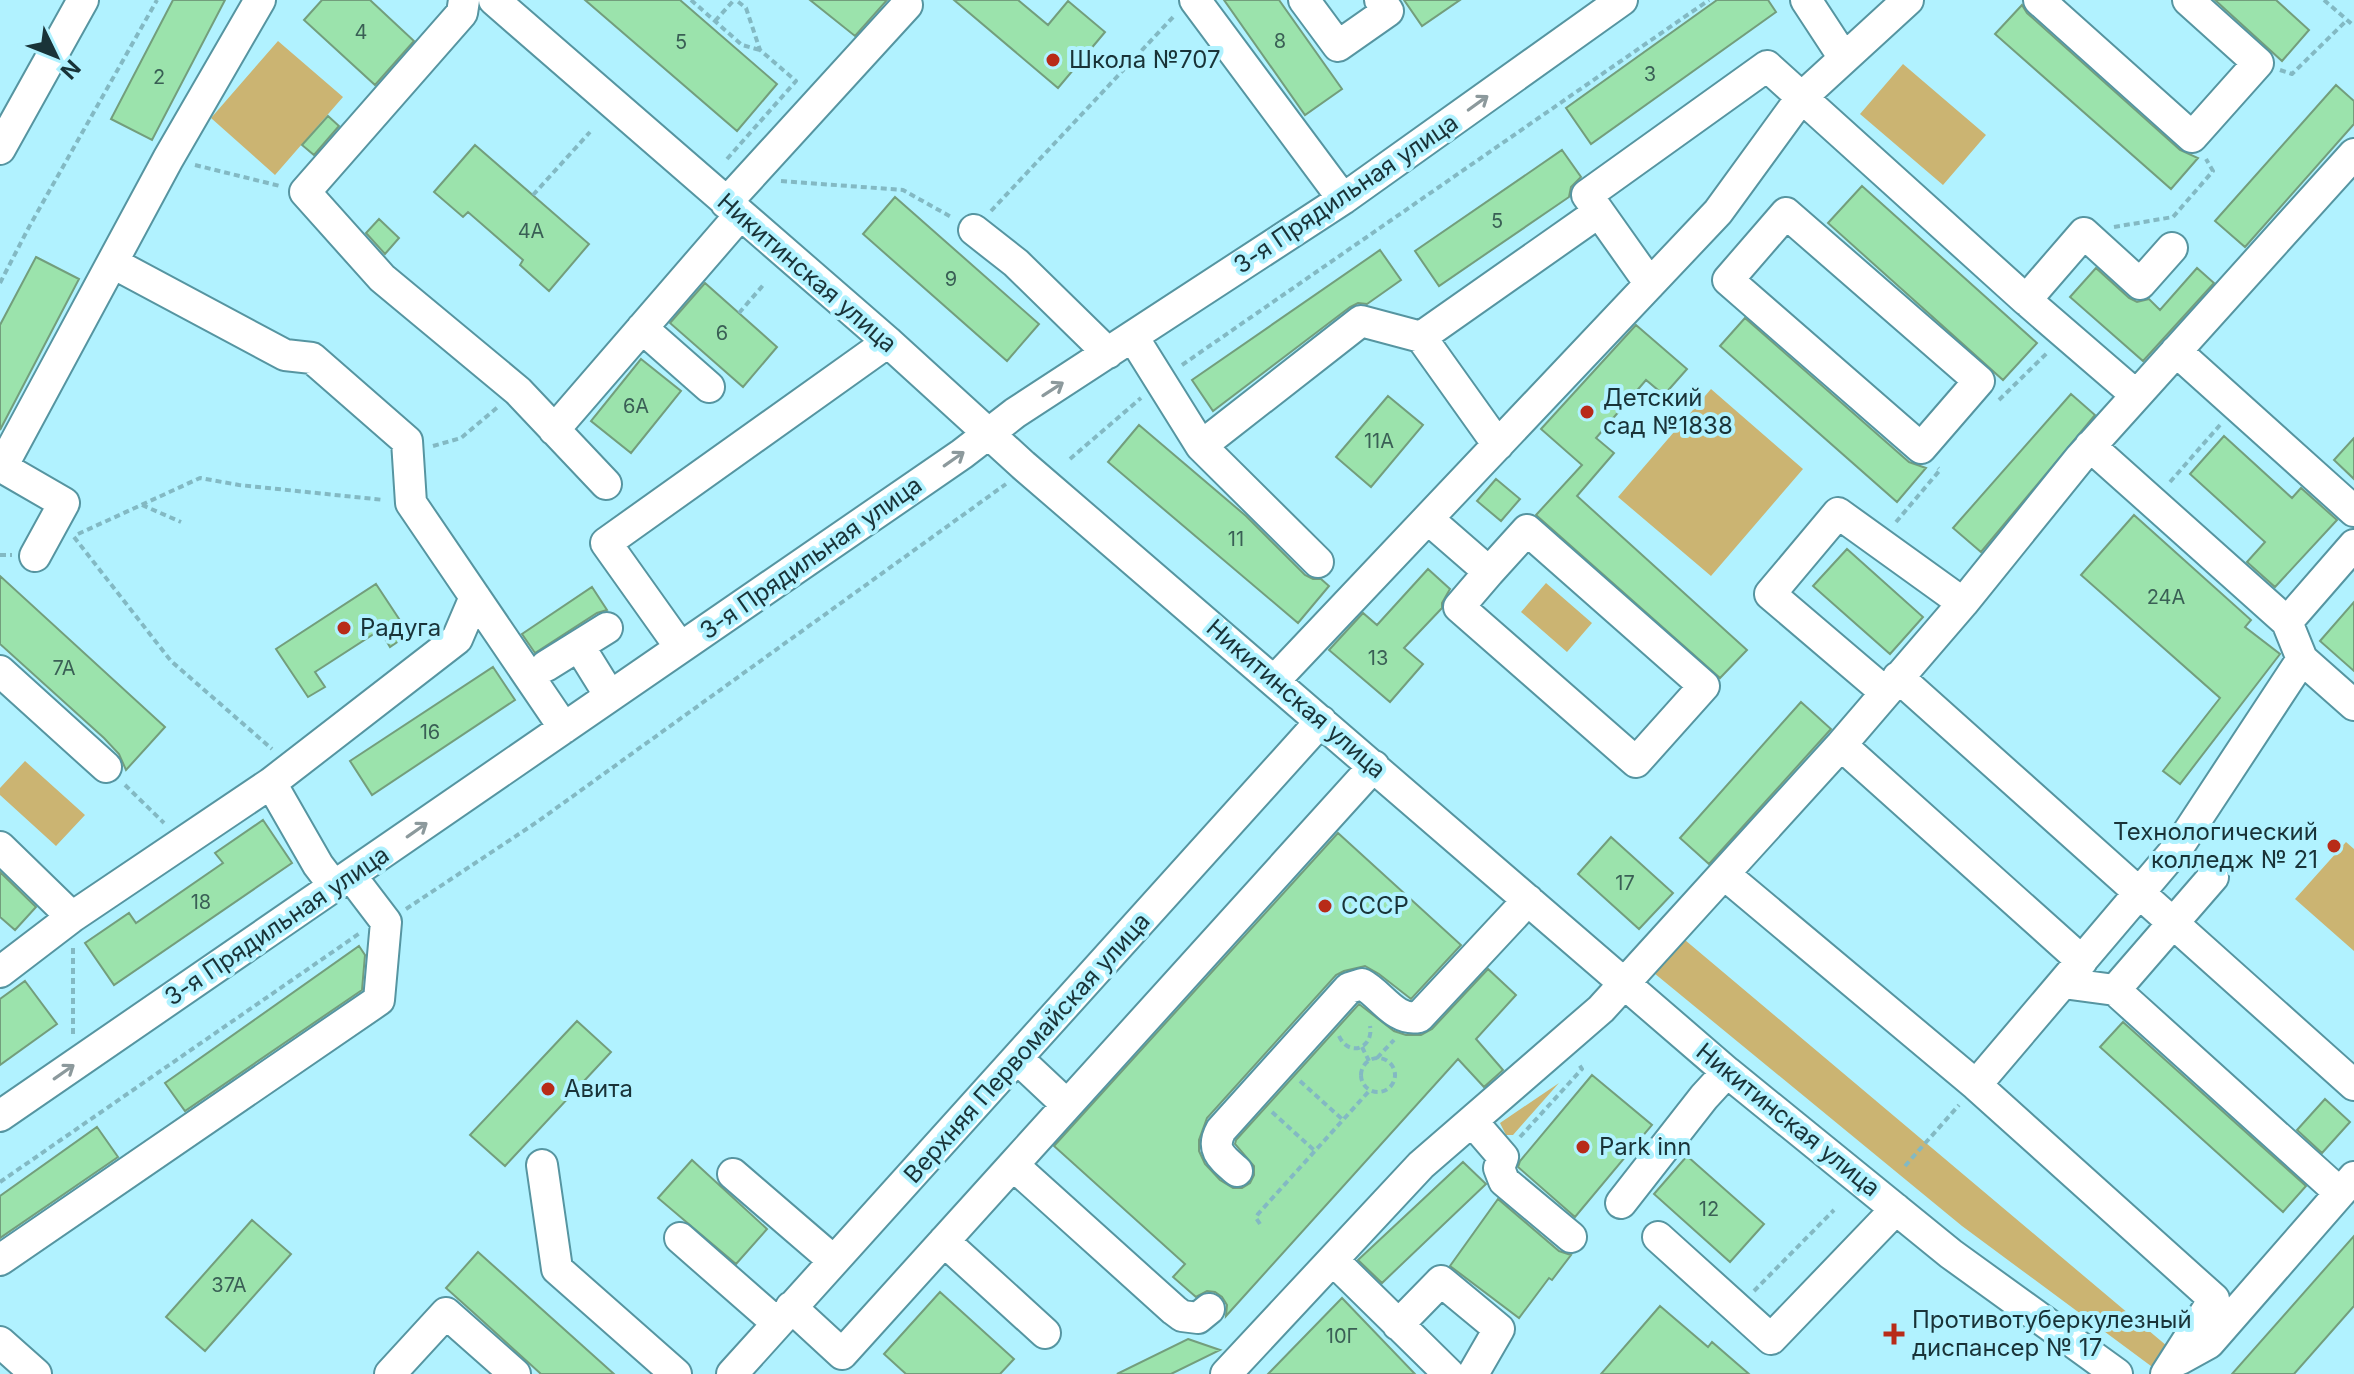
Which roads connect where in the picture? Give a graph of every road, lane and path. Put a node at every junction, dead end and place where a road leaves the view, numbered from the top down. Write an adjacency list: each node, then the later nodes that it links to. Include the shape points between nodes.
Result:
1 (83, 0): 27 (street)
2 (157, 0): 43 (path)
3 (260, 0): 29 (street)
4 (464, 0): 32 (street, via 462,13)
5 (494, 0): 35 (street, Никитинская улица)
6 (691, 0): 20 (path)
7 (735, 0): 20 (path); 22 (path, via 746,8)
8 (1304, 0): 9 (street, via 1338,46 1388,11)
9 (1380, 0)
10 (1622, 0): 34 (street, 3-я Прядильная улица, one-way to 10)
11 (1709, 0): 53 (path)
12 (1806, 0): 23 (street)
13 (1908, 0): 23 (street)
14 (2039, 0): 24 (street, via 2192,137)
15 (2188, 0): 24 (street)
16 (2324, 0): 19 (path)
17 (907, 5): 30 (street)
18 (1187, 6): 34 (street); 38 (path)
19 (2347, 20): 21 (path); 24 (path, via 2292,74)
20 (715, 21): 22 (path, via 742,45)
21 (2354, 26)
22 (760, 50): 30 (path, via 796,81)
23 (1844, 58): 25 (street)
24 (2258, 63)
25 (1801, 98): 36 (street, via 1767,66 1587,195); 37 (street); 46 (street)
26 (590, 132): 33 (path)
27 (0, 149)
28 (2354, 154): 52 (street)
29 (168, 159): 32 (path); 42 (street)
30 (738, 168): 35 (street); 38 (path, via 903,190)
31 (2213, 171): 39 (path, via 2173,217)
32 (305, 192): 55 (street, via 382,278)
33 (533, 195)
34 (1343, 199): 51 (street, 3-я Прядильная улица)
35 (733, 209): 48 (street); 50 (street, Никитинская улица)
36 (1599, 212): 45 (street); 49 (street)
37 (1718, 212): 40 (street); 45 (street)
38 (974, 230): 51 (street)
39 (2084, 233): 41 (street, via 2140,284); 46 (street)
40 (1757, 247): 63 (street, via 1728,280); 63 (street, via 1786,213 1979,381)
41 (2172, 248)
42 (113, 263): 64 (street, via 285,355 312,358 407,441); 66 (street)
43 (0, 283)
44 (765, 283): 47 (path)
45 (1650, 284): 60 (street)
46 (2026, 300): 56 (street)
47 (739, 313)
48 (642, 328): 54 (street); 58 (street)
49 (1421, 337): 60 (street); 61 (street, via 1361,321)
50 (888, 342): 59 (street, Никитинская улица); 85 (street, via 606,543)
51 (1121, 345): 53 (street); 59 (street, 3-я Прядильная улица, one-way to 51)
52 (2176, 351): 56 (street); 57 (street)
53 (1161, 380): 61 (street); 65 (path)
54 (709, 387)
55 (518, 391): 58 (street); 64 (path, via 461,438)
56 (2136, 395): 62 (street)
57 (2237, 406): 69 (path); 72 (street)
58 (554, 430): 67 (street)
59 (990, 434): 85 (street, 3-я Прядильная улица, one-way to 59); 89 (street, Никитинская улица)
60 (1498, 445): 73 (street)
61 (1201, 446): 78 (street)
62 (2090, 446): 69 (street); 81 (street)
63 (1921, 448): 75 (path, via 1940,470)
64 (407, 453): 70 (street)
65 (1070, 459)
66 (1, 466): 77 (street, via 64,503)
67 (606, 484)
68 (1006, 484): 107 (path, via 537,822)
69 (2152, 502): 82 (street)
70 (411, 503): 71 (path, via 200,478); 80 (street)
71 (142, 505): 74 (path); 98 (path, via 73,536 171,661)
72 (2354, 511)
73 (1428, 519): 79 (street); 89 (street)
74 (181, 522)
75 (1878, 542): 81 (street); 90 (street, via 1838,513 1770,594)
76 (2354, 545): 82 (street)
77 (35, 556)
78 (1318, 562)
79 (1489, 572): 79 (street, via 1527,530 1704,686 1636,762 1459,607)
80 (475, 597): 94 (street); 98 (street, via 457,639)
81 (1963, 603): 90 (street)
82 (2287, 622): 86 (street)
83 (607, 628): 84 (street)
84 (579, 646): 87 (street); 91 (street)
85 (680, 647): 91 (street, 3-я Прядильная улица)
86 (2302, 659): 92 (street); 104 (street, via 2179,846)
87 (546, 666)
88 (0, 671): 97 (street)
89 (1275, 680): 93 (street, Никитинская улица)
90 (1892, 684): 95 (street); 104 (street)
91 (610, 696): 94 (street, 3-я Прядильная улица)
92 (2354, 705)
93 (1321, 721): 96 (street, Никитинская улица); 116 (street, Верхняя Первомайская улица)
94 (564, 728): 103 (street, 3-я Прядильная улица, one-way to 94)
95 (1841, 745): 101 (street); 110 (street)
96 (1374, 766): 105 (street, Никитинская улица); 124 (street)
97 (106, 767): 99 (path)
98 (281, 774): 99 (street); 103 (street, via 318,865)
99 (183, 842): 106 (street)
100 (0, 847): 106 (street)
101 (1724, 874): 111 (street); 120 (street)
102 (2213, 877): 108 (street)
103 (342, 881): 107 (street); 125 (street, 3-я Прядильная улица, one-way to 103)
104 (2139, 893): 108 (street); 110 (street)
105 (1528, 900): 111 (street, Никитинская улица); 118 (street, via 1419,1017 1396,1012 1368,987 1356,984)
106 (72, 917): 109 (street); 113 (path)
107 (386, 922): 135 (path, via 366,928); 145 (street, via 379,1000)
108 (2172, 922): 112 (street); 121 (street)
109 (0, 972)
110 (2073, 972): 112 (street); 120 (street)
111 (1625, 983): 114 (street); 119 (street, Никитинская улица)
112 (2115, 990): 136 (street)
113 (73, 1034)
114 (1562, 1043): 127 (street); 129 (path, via 1582,1069)
115 (1362, 1047): 117 (path)
116 (1018, 1059): 124 (street); 147 (street, Верхняя Первомайская улица)
117 (1369, 1061): 122 (path, via 1361,1073); 122 (path, via 1385,1060 1395,1071 1385,1091)
118 (1281, 1063): 123 (street); 126 (path)
119 (1727, 1072): 137 (street); 138 (street, Никитинская улица)
120 (1976, 1085): 132 (path); 155 (street, via 2214,1299)
121 (2354, 1085)
122 (1370, 1090): 126 (path)
123 (1253, 1095): 128 (path); 133 (street, via 1217,1137 1217,1153)
124 (1067, 1105): 131 (street)
125 (0, 1116)
126 (1343, 1120): 128 (path)
127 (1472, 1121): 129 (street); 146 (street, via 1421,1165)
128 (1315, 1151): 140 (path, via 1256,1216)
129 (1503, 1157): 141 (street, via 1499,1168 1504,1181)
130 (542, 1165): 154 (street, via 557,1269)
131 (1013, 1165): 144 (street); 149 (street, via 1182,1316 1198,1318)
132 (1905, 1166)
133 (1237, 1171)
134 (733, 1174): 147 (street)
135 (0, 1182)
136 (2347, 1185): 155 (street, via 2209,1343)
137 (1621, 1203)
138 (1896, 1209): 148 (street, via 1771,1339); 163 (street, Никитинская улица)
139 (1834, 1210): 148 (path)
140 (1260, 1224)
141 (1571, 1237)
142 (1658, 1237): 148 (street)
143 (680, 1238): 150 (street)
144 (944, 1241): 150 (street, via 842,1354); 152 (street)
145 (0, 1260)
146 (1333, 1260): 151 (street); 160 (street)
147 (834, 1261): 150 (street, Верхняя Первомайская улица)
148 (1738, 1308)
149 (1209, 1309)
150 (784, 1315): 159 (street, Верхняя Первомайская улица)
151 (1398, 1325): 161 (street); 162 (street, via 1441,1281 1499,1329)
152 (1045, 1333)
153 (0, 1342): 156 (street)
154 (658, 1368)
155 (2170, 1369)
156 (36, 1374)
157 (390, 1374): 158 (street, via 446,1313)
158 (515, 1374)
159 (732, 1374)
160 (1226, 1374)
161 (1449, 1374)
162 (1473, 1374)
163 (2117, 1374)

